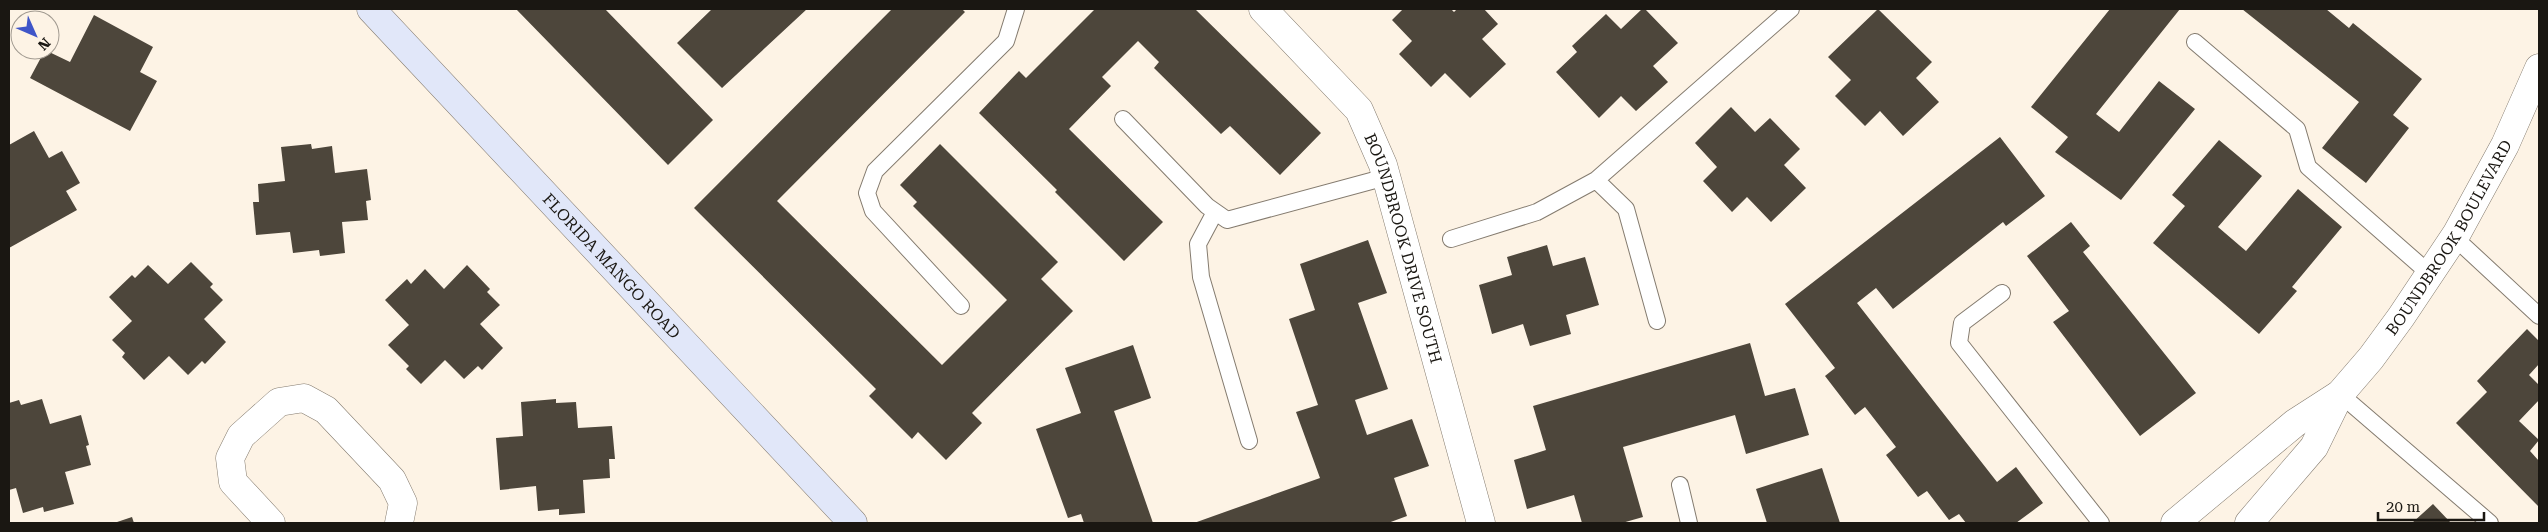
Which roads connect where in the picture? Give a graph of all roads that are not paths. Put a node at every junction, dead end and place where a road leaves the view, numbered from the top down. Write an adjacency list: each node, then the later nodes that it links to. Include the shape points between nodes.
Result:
1 (371, 9): 23 (street, FLORIDA MANGO ROAD)
2 (1016, 9): 15 (lane, via 1006,41 875,171 867,193 873,211)
3 (1263, 9): 8 (street, BOUNDBROOK DRIVE SOUTH, via 1359,110)
4 (1791, 9): 9 (lane)
5 (2195, 42): 13 (lane, via 2297,129 2308,167)
6 (2539, 68): 11 (street, BOUNDBROOK BOULEVARD, via 2505,145)
7 (1123, 119): 10 (lane)
8 (1386, 176): 10 (lane, via 1227,220); 24 (street, BOUNDBROOK DRIVE SOUTH)
9 (1596, 180): 12 (lane, via 1538,212); 17 (lane, via 1626,209)
10 (1215, 212): 19 (lane, via 1198,244 1201,277)
11 (2454, 237): 13 (street, BOUNDBROOK BOULEVARD); 16 (lane)
12 (1452, 239)
13 (2430, 274): 18 (street, BOUNDBROOK BOULEVARD, via 2386,338)
14 (2002, 292): 26 (lane, via 1962,323 1959,343)
15 (961, 306)
16 (2539, 316)
17 (1657, 321)
18 (2340, 394): 27 (street, BOUNDBROOK BOULEVARD, via 2295,423); 28 (street, BOUNDBROOK BOULEVARD, via 2314,447); 29 (lane)
19 (1249, 441)
20 (1680, 485): 25 (lane)
21 (271, 523): 22 (street, via 233,482 230,458 241,436 279,402 304,398 326,410 392,480 403,503)
22 (399, 523)
23 (853, 523)
24 (1481, 523)
25 (1689, 523)
26 (2101, 523)
27 (2174, 523)
28 (2249, 523)
29 (2490, 523)

